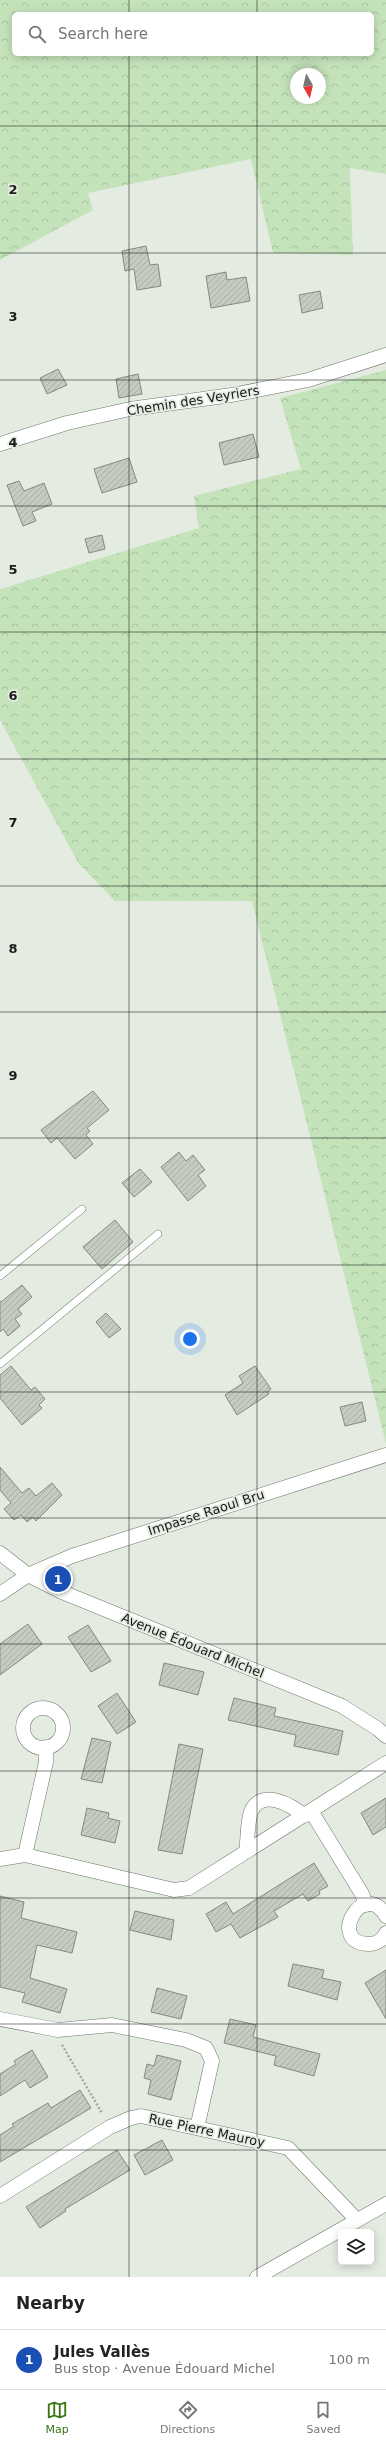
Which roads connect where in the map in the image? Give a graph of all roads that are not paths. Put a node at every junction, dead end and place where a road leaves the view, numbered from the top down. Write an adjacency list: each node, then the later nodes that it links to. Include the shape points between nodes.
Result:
1 (386, 355): 2 (street, Chemin des Veyriers, via 308,380 232,396 130,409 67,423)
2 (0, 444)
3 (82, 1209): 5 (lane)
4 (158, 1234): 6 (lane)
5 (0, 1276)
6 (0, 1364)
7 (386, 1455): 9 (street, Impasse Raoul Bru, via 72,1556)
8 (0, 1553): 9 (street, Avenue Édouard Michel)
9 (28, 1575): 10 (street, Impasse Raoul Bru); 11 (street, Avenue Édouard Michel, via 62,1592 342,1706)
10 (0, 1594)
11 (386, 1736)
12 (46, 1747): 16 (street, via 46,1762)
13 (386, 1763): 14 (street)
14 (307, 1813): 15 (street); 15 (street, via 293,1805 274,1800 265,1800 255,1806 251,1812); 18 (street, via 362,1894)
15 (246, 1852): 16 (street, via 189,1888 174,1890)
16 (25, 1855): 17 (street)
17 (0, 1858)
18 (366, 1905): 19 (street, via 379,1908); 20 (street, via 354,1910 349,1928 351,1934 359,1942 367,1944 379,1941)
19 (386, 1916)
20 (386, 1933)
21 (0, 2020): 22 (street, via 53,2029 76,2030 112,2025 186,2040 206,2048 212,2061)
22 (197, 2128): 23 (street, Rue Pierre Mauroy, via 141,2116 110,2127); 25 (street, Rue Pierre Mauroy, via 288,2148)
23 (0, 2196)
24 (386, 2204): 25 (street)
25 (357, 2220): 26 (street)
26 (256, 2277)

